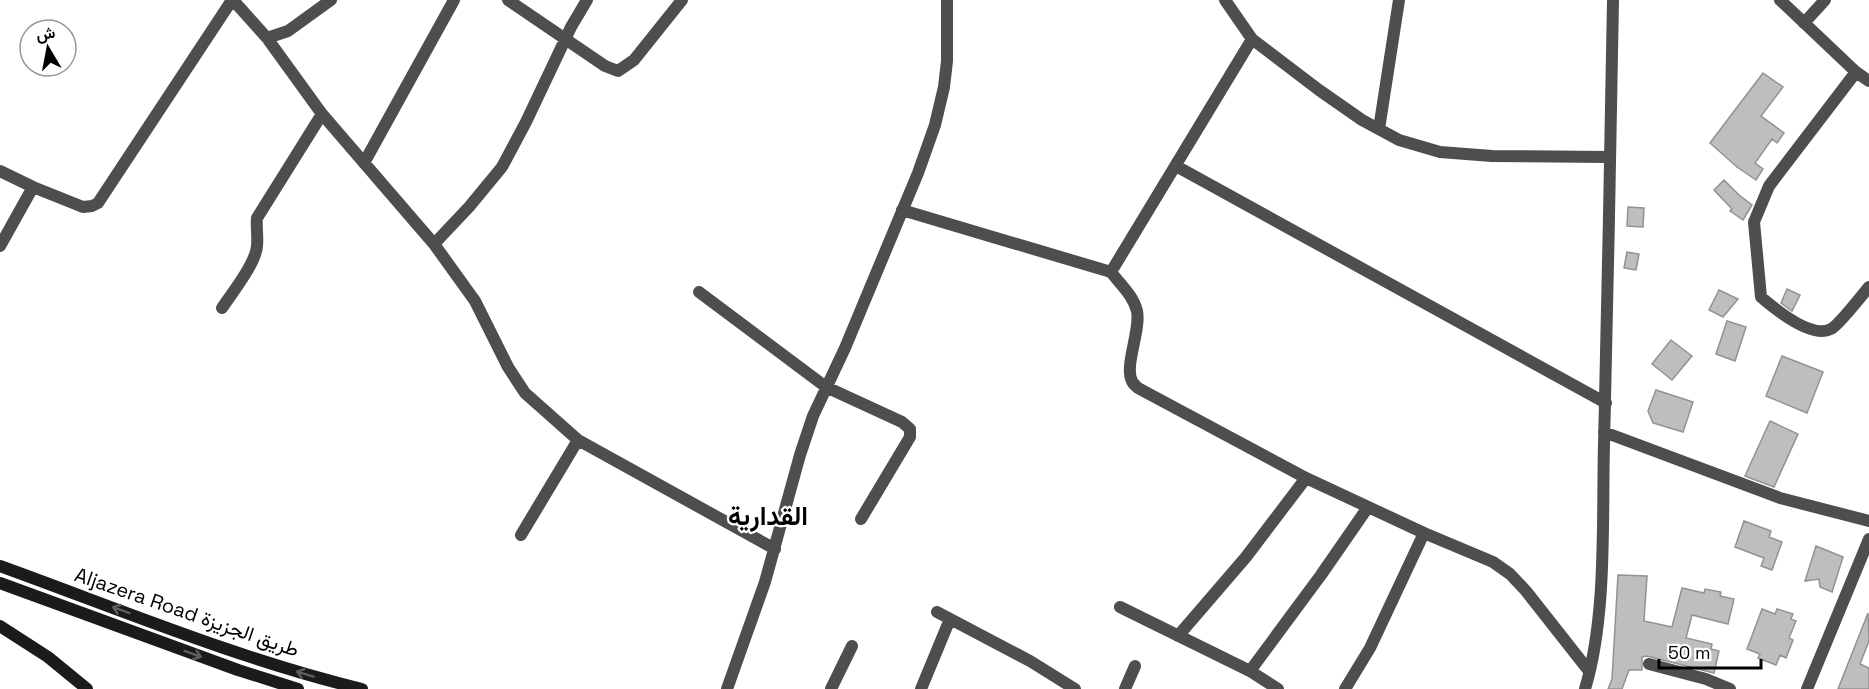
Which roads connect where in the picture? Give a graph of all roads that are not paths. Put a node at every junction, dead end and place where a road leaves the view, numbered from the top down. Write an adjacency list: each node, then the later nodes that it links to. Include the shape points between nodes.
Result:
1 (232, 0): 14 (street); 25 (street, via 98,203 83,207)
2 (331, 0): 14 (street, via 288,31)
3 (454, 0): 22 (street)
4 (508, 0): 15 (street)
5 (587, 0): 15 (street)
6 (682, 0): 15 (street, via 634,60 618,71)
7 (948, 0): 26 (street, via 944,87 918,173)
8 (1224, 0): 16 (street)
9 (1399, 0): 20 (street)
10 (1612, 0): 21 (street)
11 (1780, 0): 13 (street)
12 (1825, 0): 13 (street)
13 (1804, 22): 17 (street)
14 (267, 38): 19 (street)
15 (565, 39): 27 (street, via 502,167)
16 (1252, 39): 20 (street); 23 (street)
17 (1856, 72): 18 (street); 30 (street, via 1769,186 1754,222 1761,297 1780,313 1816,332 1831,329)
18 (1869, 81)
19 (322, 114): 22 (street); 32 (street, via 257,218 253,259)
20 (1379, 129): 21 (street, via 1399,140 1440,152)
21 (1610, 157): 34 (street)
22 (364, 163): 27 (street)
23 (1176, 166): 29 (street); 34 (street)
24 (0, 171): 25 (street)
25 (33, 187): 28 (street)
26 (902, 210): 29 (street); 33 (street)
27 (434, 244): 36 (street, via 475,301 525,393)
28 (0, 246)
29 (1111, 272): 37 (street, via 1132,298 1137,312 1130,371 1138,388)
30 (1869, 287)
31 (699, 292): 33 (street)
32 (222, 308)
33 (826, 387): 39 (street, via 910,429 910,437); 44 (street, via 800,455)
34 (1606, 404): 35 (street)
35 (1604, 432): 40 (street, via 1780,498); 56 (street, via 1600,591)
36 (578, 440): 42 (street); 44 (street)
37 (1306, 478): 38 (street); 51 (street, via 1246,557)
38 (1368, 507): 41 (street); 55 (street)
39 (861, 519)
40 (1869, 521)
41 (1424, 533): 56 (street, via 1493,562 1510,574); 66 (street, via 1370,648)
42 (521, 535)
43 (1869, 539): 69 (street)
44 (775, 549): 60 (street)
45 (0, 566): 59 (main road, Aljazera Road طريق الجزيزة, one-way to 45, via 254,658)
46 (0, 583): 58 (main road, Aljazera Road طريق الجزيزة, one-way to 58)
47 (1120, 606): 51 (street)
48 (937, 612): 49 (street)
49 (950, 619): 62 (street); 63 (street)
50 (0, 626): 57 (main road, via 48,657)
51 (1178, 636): 55 (street)
52 (852, 646): 61 (street)
53 (1649, 664): 68 (street)
54 (1135, 666): 64 (street)
55 (1250, 671): 65 (street)
56 (1589, 671): 67 (street)
57 (87, 689)
58 (298, 689)
59 (362, 689)
60 (727, 689)
61 (831, 689)
62 (921, 689)
63 (1076, 689)
64 (1125, 689)
65 (1278, 689)
66 (1345, 689)
67 (1585, 689)
68 (1730, 689)
69 (1807, 689)

